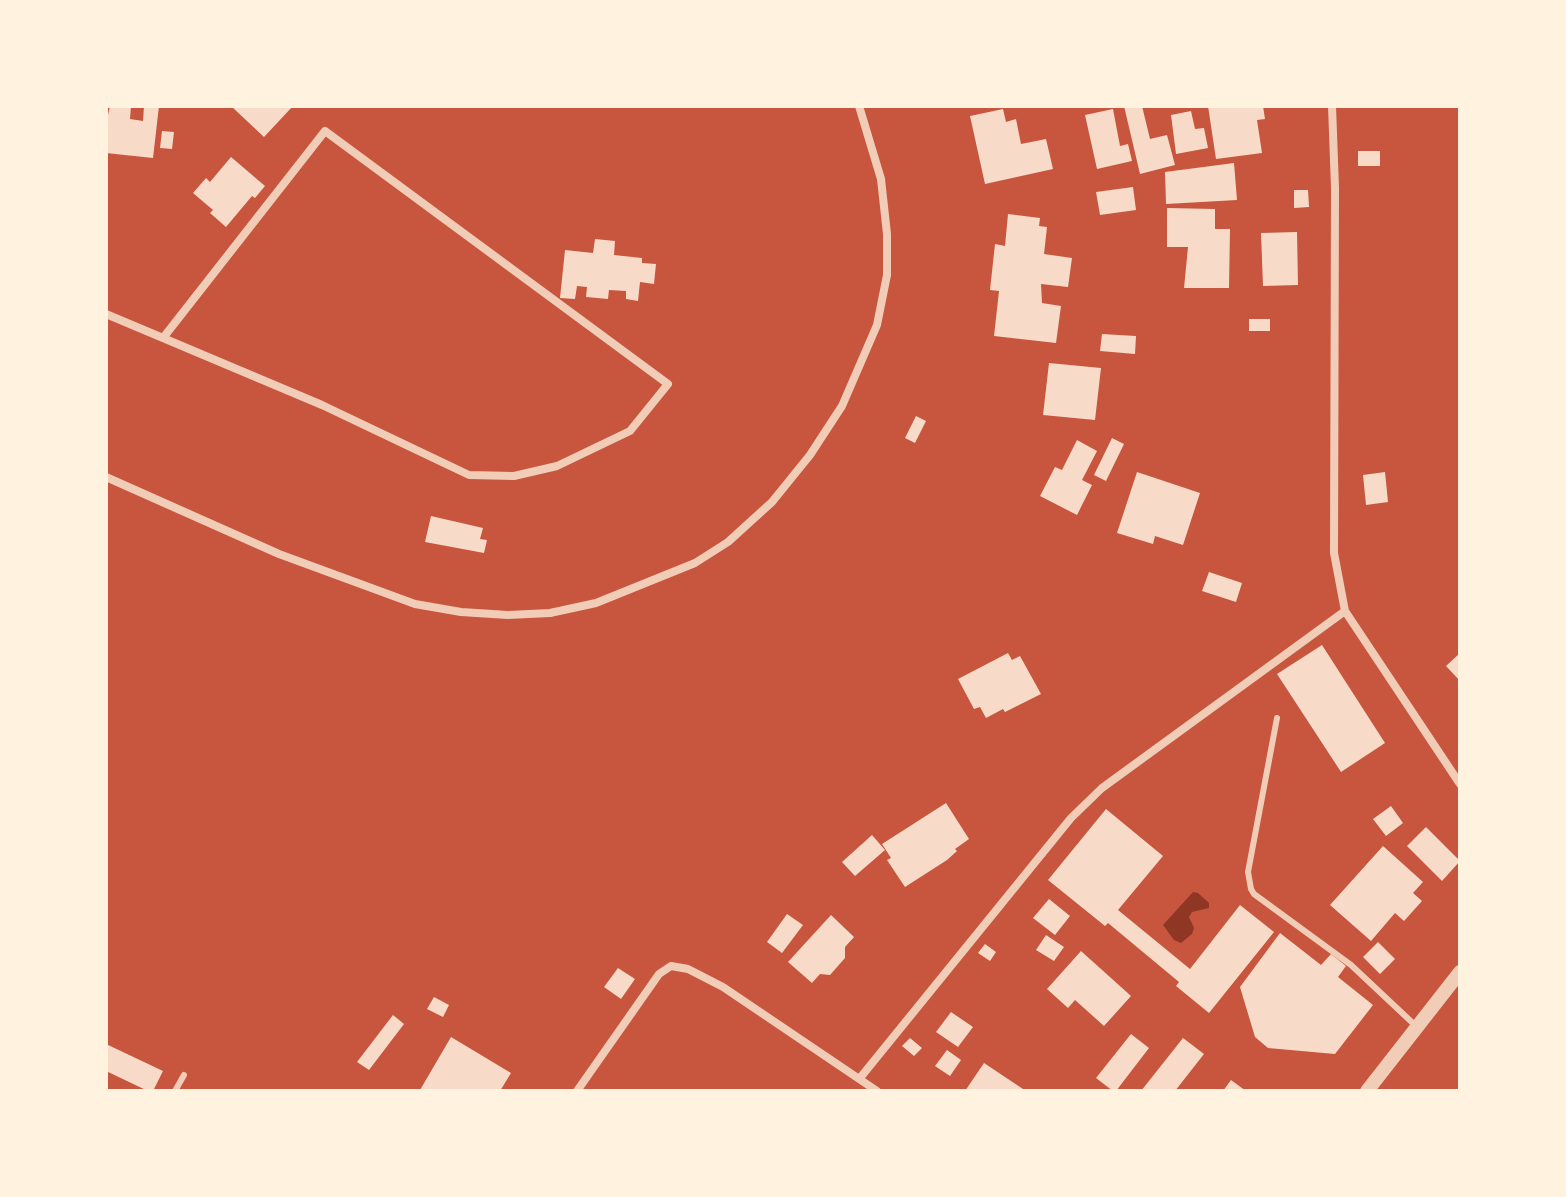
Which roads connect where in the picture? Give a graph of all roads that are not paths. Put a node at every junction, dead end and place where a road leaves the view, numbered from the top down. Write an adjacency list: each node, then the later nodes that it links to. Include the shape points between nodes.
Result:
1 (859, 106): 5 (street, via 881,179 887,234 887,275 877,325 842,406 810,455 772,502 728,542 695,563 610,598 550,613 461,612 415,604 279,554)
2 (1332, 106): 6 (street, via 1333,521)
3 (106, 314): 4 (street)
4 (163, 338): 4 (street, via 325,131 668,384 630,431 557,466 514,476 469,475)
5 (106, 477)
6 (1345, 611): 8 (street); 12 (street, via 1102,788 1071,818)
7 (1277, 718): 10 (lane, via 1248,872 1251,889 1351,965)
8 (1460, 784)
9 (1460, 972): 10 (street)
10 (1417, 1027): 16 (street)
11 (184, 1075): 13 (lane)
12 (860, 1078): 14 (street, via 723,987 671,966 659,974); 15 (street)
13 (175, 1091)
14 (577, 1091)
15 (877, 1091)
16 (1367, 1091)

